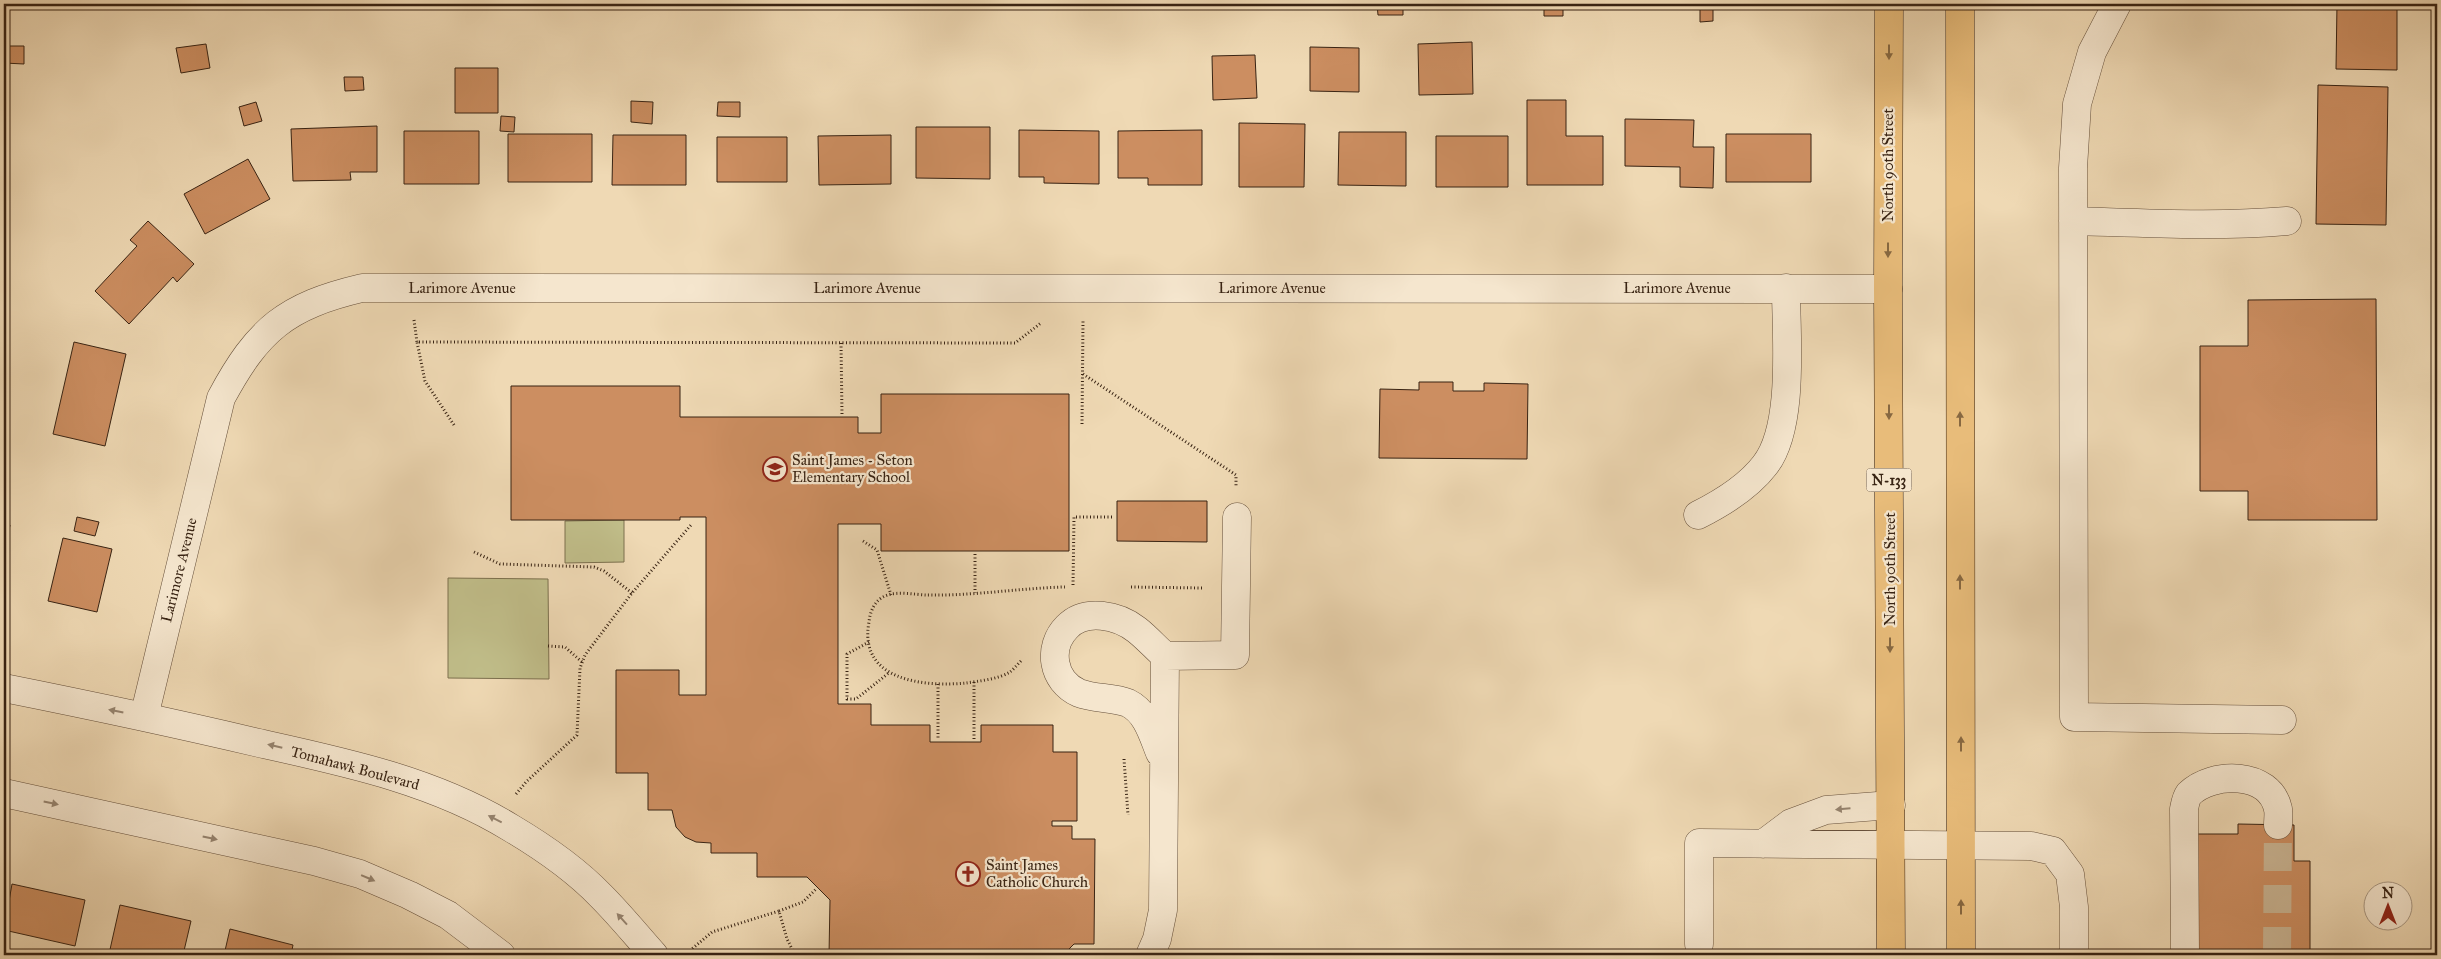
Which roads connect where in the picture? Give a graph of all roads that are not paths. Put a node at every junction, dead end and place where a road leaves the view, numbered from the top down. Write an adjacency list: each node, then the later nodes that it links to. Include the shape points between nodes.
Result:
1 (1889, 4): 7 (main road, North 90th Street / N-133, one-way to 7)
2 (1960, 4): 20 (main road, one-way to 2)
3 (2117, 4): 4 (street, via 2092,52 2077,104)
4 (2074, 220): 5 (street, via 2185,224 2255,224); 13 (street, via 2074,716)
5 (2288, 220)
6 (1786, 288): 7 (street, Larimore Avenue); 8 (street, via 1786,398 1780,433 1766,464 1719,504); 12 (street, Larimore Avenue, via 362,288 326,296 296,310 265,334 240,363 221,398)
7 (1888, 289): 16 (main road, North 90th Street / N-133, one-way to 16)
8 (1698, 515)
9 (1237, 517): 10 (street, via 1235,656)
10 (1164, 656): 14 (street); 14 (street, via 1136,629 1112,618 1094,615 1080,617 1059,635 1054,662 1059,675 1079,693 1129,704 1148,722)
11 (4, 688): 12 (street, Tomahawk Boulevard, one-way to 11)
12 (144, 716): 23 (street, Tomahawk Boulevard, one-way to 12, via 600,895 556,858 510,827 464,802 342,762)
13 (2282, 720)
14 (1164, 762): 24 (street, via 1163,910)
15 (4, 793): 22 (street, one-way to 22, via 360,874 448,914)
16 (1891, 805): 18 (street, one-way to 18, via 1826,810 1791,823); 19 (main road, North 90th Street / N-133)
17 (2278, 825): 28 (street, via 2278,808 2268,791 2248,780 2226,778 2204,784 2188,796 2184,809)
18 (1763, 844): 19 (street); 21 (street, via 1700,843)
19 (1891, 844): 20 (street); 25 (main road, North 90th Street / N-133)
20 (1961, 845): 26 (main road, one-way to 20); 27 (street, via 2031,846 2054,851 2070,874)
21 (1698, 944)
22 (501, 955)
23 (654, 955)
24 (1150, 955)
25 (1891, 955)
26 (1961, 955)
27 (2074, 955)
28 (2185, 955)

